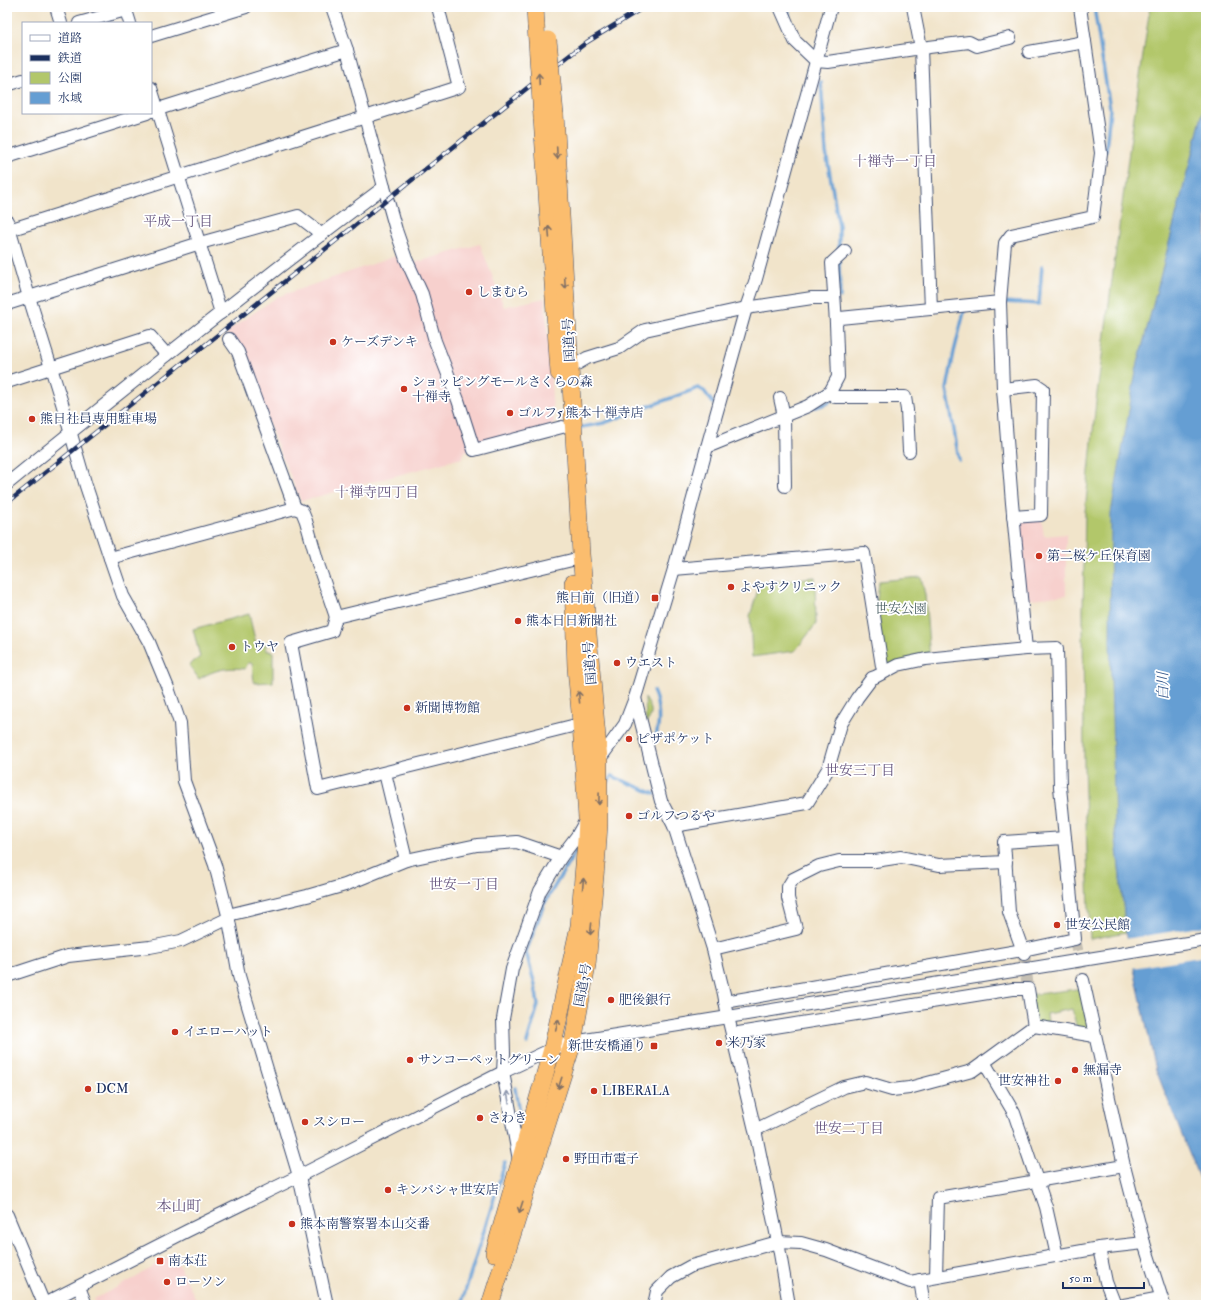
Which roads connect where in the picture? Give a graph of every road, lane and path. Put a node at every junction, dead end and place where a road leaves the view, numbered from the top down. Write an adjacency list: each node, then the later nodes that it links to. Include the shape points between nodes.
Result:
1 (56, 7): 12 (street)
2 (246, 7): 16 (street)
3 (332, 7): 20 (street)
4 (438, 7): 28 (street, via 459,87)
5 (535, 7): 15 (highway, 国道3号)
6 (545, 7): 15 (highway, 国道3号)
7 (780, 7): 22 (street, via 795,41)
8 (831, 7): 22 (street)
9 (913, 7): 19 (street)
10 (1080, 7): 18 (street)
11 (126, 8): 13 (street); 14 (street)
12 (61, 22)
13 (82, 22)
14 (130, 22)
15 (542, 26): 27 (highway, 国道3号, bridge)
16 (152, 36)
17 (1010, 38): 19 (street, via 977,46 969,42)
18 (1085, 42): 21 (street); 38 (street, via 1101,153 1093,217 1011,235 1005,242)
19 (921, 48): 22 (street); 41 (street)
20 (348, 50): 25 (street); 28 (street)
21 (1029, 52)
22 (816, 62): 40 (street)
23 (22, 80): 24 (street)
24 (7, 85)
25 (152, 111): 30 (street)
26 (143, 114): 29 (street)
27 (548, 116): 47 (highway, 国道3号, one-way to 47); 53 (highway, 国道3号, one-way to 27)
28 (366, 117): 30 (street); 31 (street)
29 (7, 157)
30 (179, 176): 32 (street); 34 (street)
31 (384, 187): 33 (street); 53 (street, via 396,230 422,294 435,341 474,450)
32 (8, 225): 36 (street)
33 (320, 235): 34 (street, via 298,216); 42 (street)
34 (200, 243): 36 (street); 42 (street)
35 (845, 251): 37 (street, via 832,263)
36 (28, 297): 39 (street); 46 (street)
37 (834, 298): 40 (street, via 812,298); 43 (street)
38 (1000, 302): 41 (street); 49 (street)
39 (7, 304)
40 (746, 308): 47 (street, via 645,330 619,348 587,358); 55 (street)
41 (931, 309): 43 (street, via 840,318)
42 (221, 313): 45 (street)
43 (836, 323): 50 (street, via 838,377)
44 (229, 339): 59 (street, via 238,352)
45 (167, 355): 46 (street, via 150,336); 54 (street)
46 (51, 368): 48 (street); 54 (street)
47 (570, 368): 68 (highway, 国道3号)
48 (7, 382)
49 (1003, 389): 60 (street); 60 (street, via 1037,385 1043,390 1041,515)
50 (830, 392): 52 (street, via 808,406); 56 (street, via 835,397 905,397)
51 (780, 398): 52 (street)
52 (784, 416): 55 (street); 58 (street)
53 (562, 427): 62 (highway, 国道3号)
54 (70, 432): 57 (street); 61 (street)
55 (707, 447): 63 (street)
56 (909, 451)
57 (7, 484)
58 (785, 486)
59 (295, 508): 61 (street); 64 (street, via 302,512 306,521)
60 (1013, 517): 65 (street)
61 (110, 558): 77 (street, via 123,596 149,642 180,723 184,781 215,865)
62 (572, 560): 64 (street); 68 (highway, 国道3号, one-way to 62, via 576,668)
63 (674, 570): 66 (street, via 864,553); 67 (street)
64 (336, 617): 70 (street, via 332,631 291,643 318,789)
65 (1026, 649): 66 (street, via 926,659 898,665); 73 (street, via 1057,648 1060,787)
66 (885, 672): 72 (street, via 872,678 850,709 842,724 828,769 806,803)
67 (635, 698): 69 (street, via 626,724); 72 (street, via 660,801)
68 (588, 722): 69 (highway, 国道3号); 70 (street)
69 (591, 762): 71 (highway, 国道3号); 88 (highway, 国道3号, one-way to 88, via 599,826 587,965)
70 (385, 773): 75 (street)
71 (587, 819): 74 (street); 89 (highway, 国道3号, one-way to 71, via 580,926)
72 (674, 826): 79 (street)
73 (1065, 838): 76 (street, via 1004,842); 80 (street, via 1074,939)
74 (560, 857): 75 (street, via 517,842 477,845); 91 (street, via 540,891 512,969 503,1018)
75 (406, 860): 77 (street, via 345,885)
76 (1006, 862): 79 (street, via 939,865 901,857 875,861 839,861 819,866 793,879 788,887 788,898 796,929); 80 (street, via 1009,912)
77 (228, 917): 81 (street, via 181,941 68,956); 95 (street, via 239,976)
78 (1206, 940): 84 (street, bridge)
79 (713, 949): 83 (street)
80 (1023, 952): 83 (street)
81 (7, 976)
82 (1083, 980): 87 (street)
83 (725, 1002): 84 (street)
84 (728, 1017): 86 (street); 88 (street)
85 (1034, 1026): 86 (street, via 1028,989 1013,989); 87 (street); 90 (street)
86 (732, 1034): 92 (street)
87 (1095, 1036): 94 (street)
88 (573, 1042): 89 (street); 110 (highway, 国道3号, one-way to 110)
89 (552, 1048): 91 (street); 93 (highway, 国道3号)
90 (984, 1062): 92 (street, via 972,1071 909,1088 892,1090 865,1082 844,1087); 96 (street, via 1014,1113)
91 (503, 1072): 93 (street, one-way to 91); 95 (street)
92 (755, 1130): 98 (street)
93 (520, 1163): 109 (highway, 国道3号)
94 (1124, 1166): 96 (street); 99 (street)
95 (299, 1176): 104 (street); 108 (street)
96 (1038, 1182): 101 (street); 102 (street, via 938,1198)
97 (7, 1215): 106 (street)
98 (778, 1242): 103 (street, via 802,1243 910,1282); 111 (street, via 691,1266 671,1277 657,1291); 112 (street)
99 (1144, 1243): 100 (street); 105 (street)
100 (1100, 1248): 101 (street); 114 (street, via 1106,1282)
101 (1058, 1256): 102 (street)
102 (936, 1277): 103 (street)
103 (920, 1280): 113 (street)
104 (79, 1287): 106 (street); 107 (street)
105 (1163, 1301): 115 (street)
106 (43, 1304)
107 (86, 1305)
108 (327, 1305)
109 (478, 1305)
110 (490, 1305)
111 (654, 1305)
112 (789, 1305)
113 (924, 1305)
114 (1115, 1305)
115 (1124, 1305)

